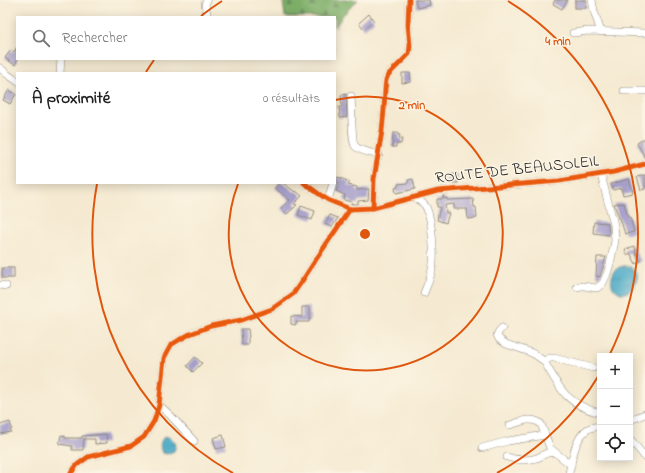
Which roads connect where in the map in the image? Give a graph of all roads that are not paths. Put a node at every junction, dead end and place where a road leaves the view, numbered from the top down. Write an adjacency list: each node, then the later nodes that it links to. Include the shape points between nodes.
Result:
1 (207, 0): 4 (street)
2 (409, 0): 15 (street, via 409,54 386,80)
3 (592, 0): 5 (street)
4 (207, 13)
5 (601, 32): 6 (street); 7 (street)
6 (573, 33)
7 (645, 33)
8 (62, 60): 10 (street)
9 (0, 68): 11 (street)
10 (60, 72)
11 (16, 80)
12 (624, 91): 13 (street)
13 (645, 91)
14 (351, 96): 15 (street, via 354,145 358,149)
15 (379, 155): 22 (street, via 374,179)
16 (645, 164): 17 (street, ROUTE DE BEAUSOLEIL)
17 (601, 175): 20 (street, ROUTE DE BEAUSOLEIL, via 438,191); 24 (street, via 614,225 615,241 603,283 597,288 581,285)
18 (305, 184): 21 (street, ROUTE DE BEAUSOLEIL)
19 (333, 184): 21 (street)
20 (414, 197): 22 (street, ROUTE DE BEAUSOLEIL); 25 (street, via 424,204 430,219 434,261)
21 (328, 200): 23 (street, ROUTE DE BEAUSOLEIL)
22 (373, 208): 23 (street, ROUTE DE BEAUSOLEIL)
23 (350, 209): 29 (street, via 292,294 272,309 241,320 211,326 171,345 164,358)
24 (577, 287)
25 (424, 293)
26 (502, 328): 27 (street, via 497,335 502,341)
27 (544, 360): 28 (street, via 560,359); 30 (street, via 567,397 576,404)
28 (593, 368)
29 (159, 405): 36 (street); 43 (street, via 154,421 144,438 131,446 88,457)
30 (597, 412)
31 (645, 414): 32 (street)
32 (633, 419)
33 (510, 425): 35 (street, via 536,420 541,424)
34 (597, 427): 42 (street, via 589,429 577,442)
35 (545, 435): 38 (street); 39 (street, via 550,448)
36 (194, 441)
37 (633, 443): 41 (street)
38 (482, 448)
39 (556, 454): 40 (street, via 548,452 536,458 515,460); 42 (street)
40 (507, 457)
41 (645, 457)
42 (571, 465): 44 (street)
43 (71, 473)
44 (569, 473)

